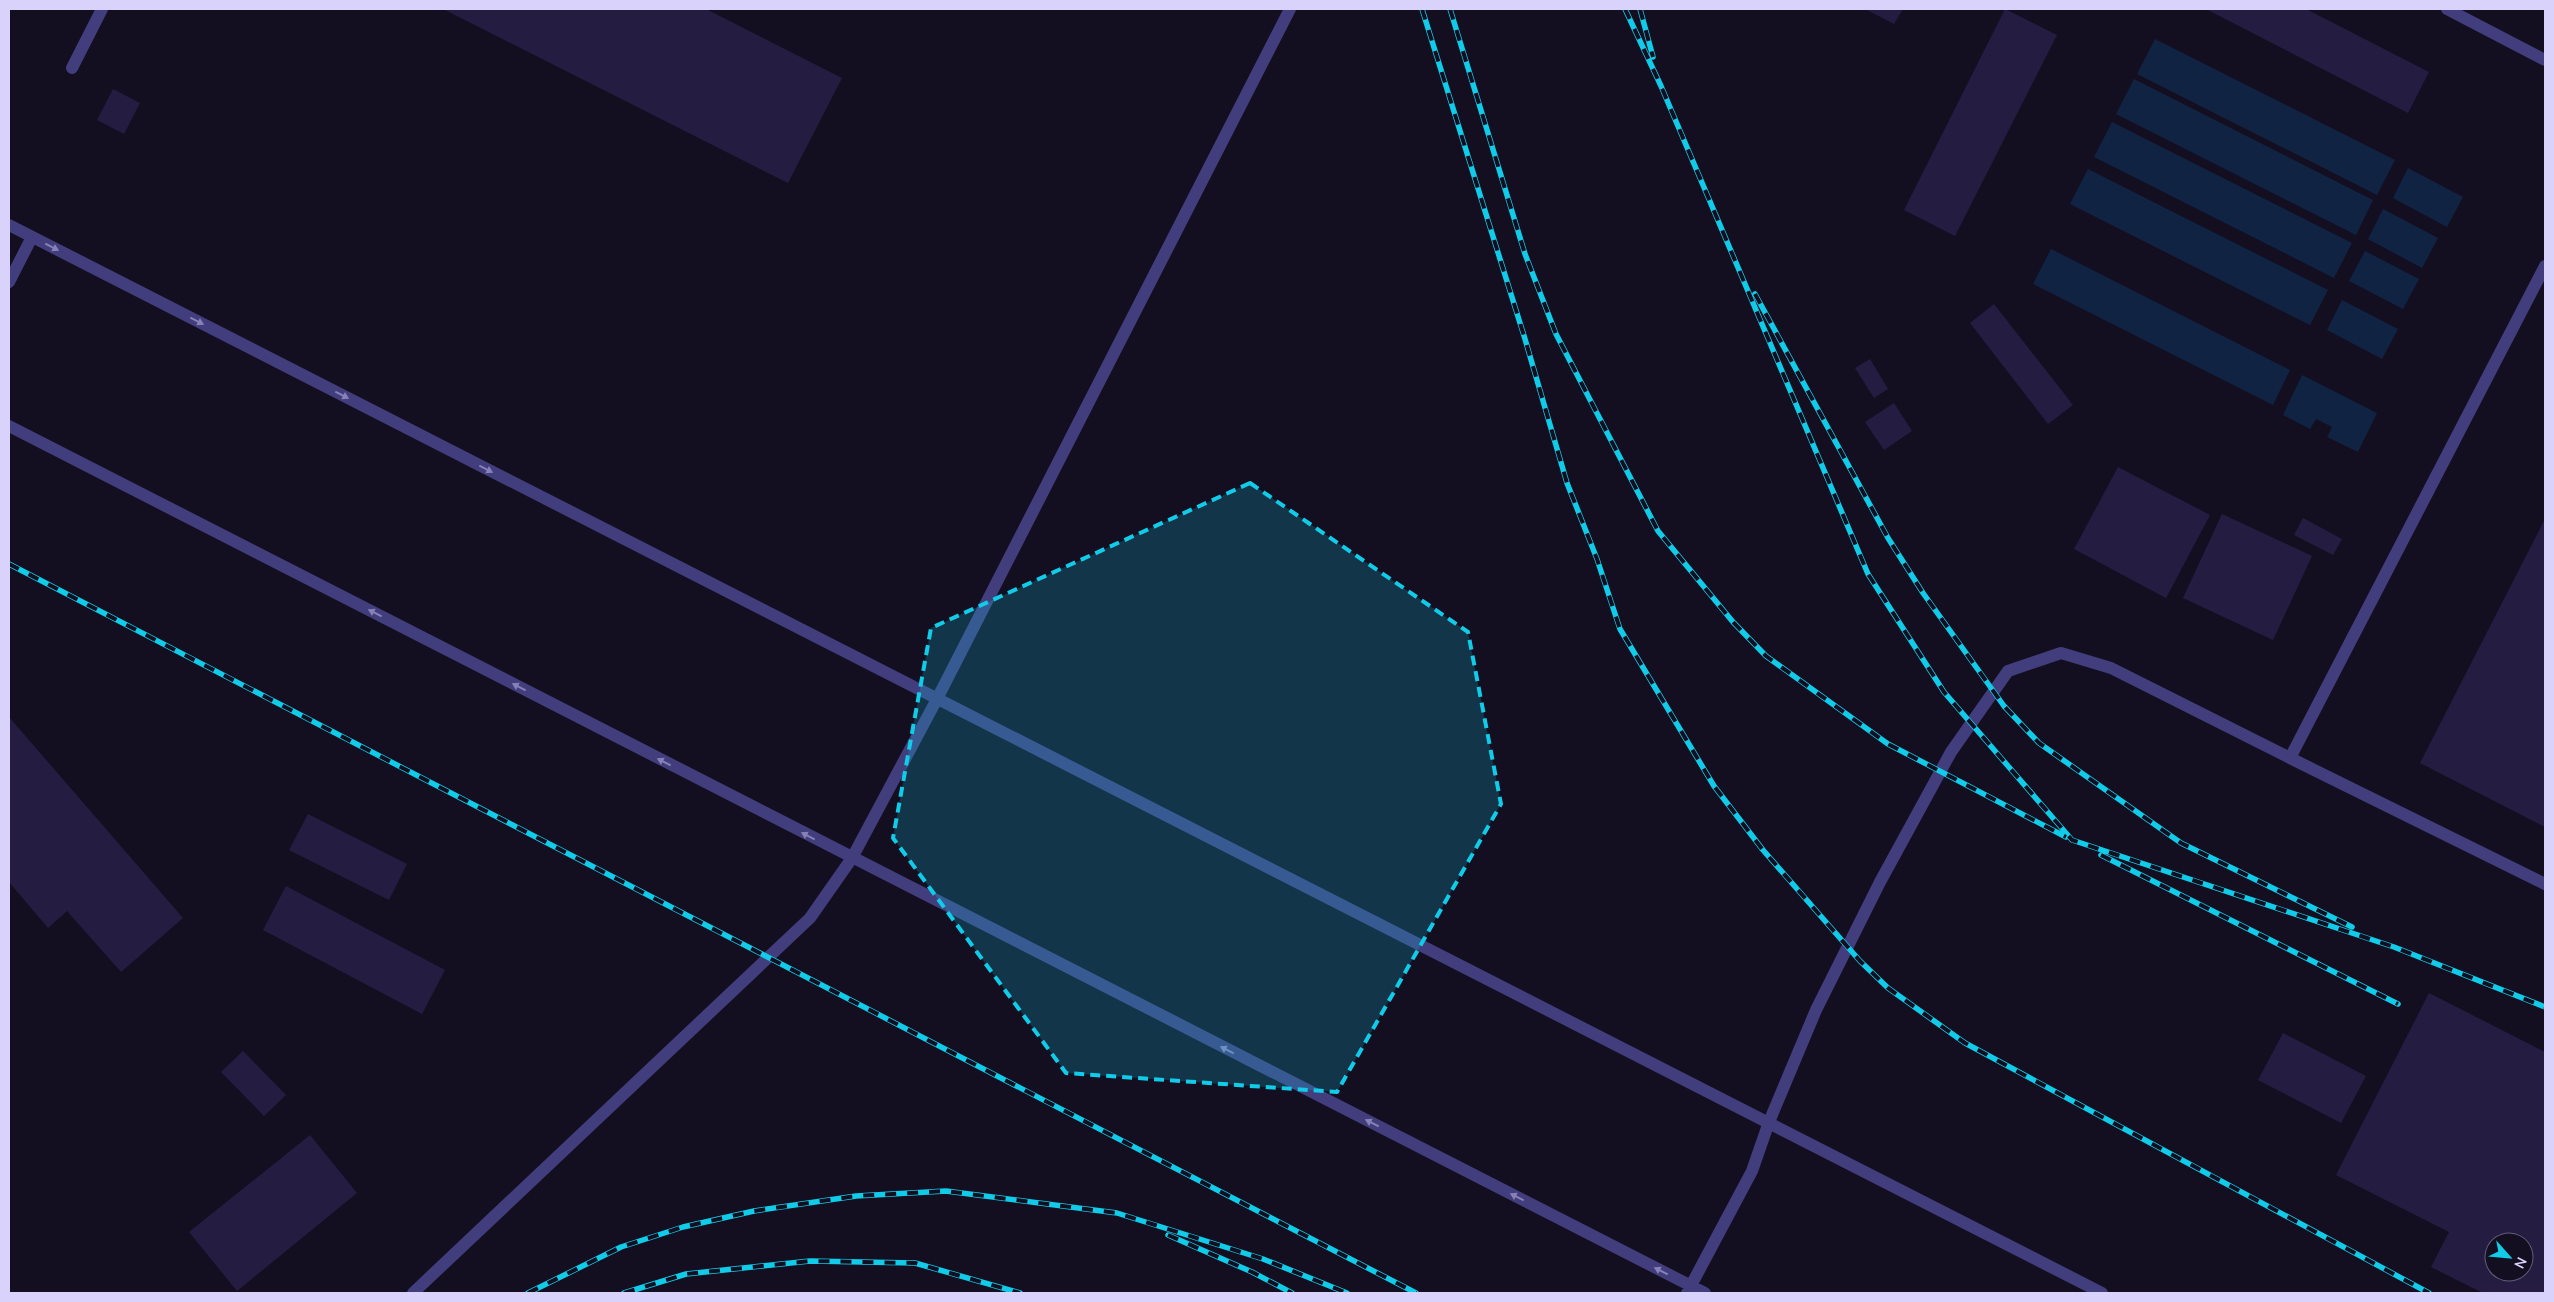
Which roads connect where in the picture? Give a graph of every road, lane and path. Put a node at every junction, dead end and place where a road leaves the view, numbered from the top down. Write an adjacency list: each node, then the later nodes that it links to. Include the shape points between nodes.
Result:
1 (102, 9): 5 (lane)
2 (1290, 9): 11 (lane)
3 (2447, 9): 4 (lane)
4 (2545, 60)
5 (72, 68)
6 (9, 225): 7 (lane)
7 (32, 237): 9 (lane); 11 (lane, one-way to 11)
8 (2545, 266): 12 (lane)
9 (9, 282)
10 (9, 426): 13 (lane, one-way to 10)
11 (937, 700): 13 (lane); 15 (lane)
12 (2290, 758): 14 (lane); 15 (lane, via 2111,668 2061,653 2008,671 1951,752 1880,882 1816,1010)
13 (852, 858): 16 (lane, one-way to 13); 17 (lane, via 810,918)
14 (2545, 884)
15 (1769, 1122): 16 (lane, via 1752,1171); 19 (lane)
16 (1689, 1290): 18 (lane)
17 (413, 1293)
18 (1705, 1293)
19 (2102, 1293)

